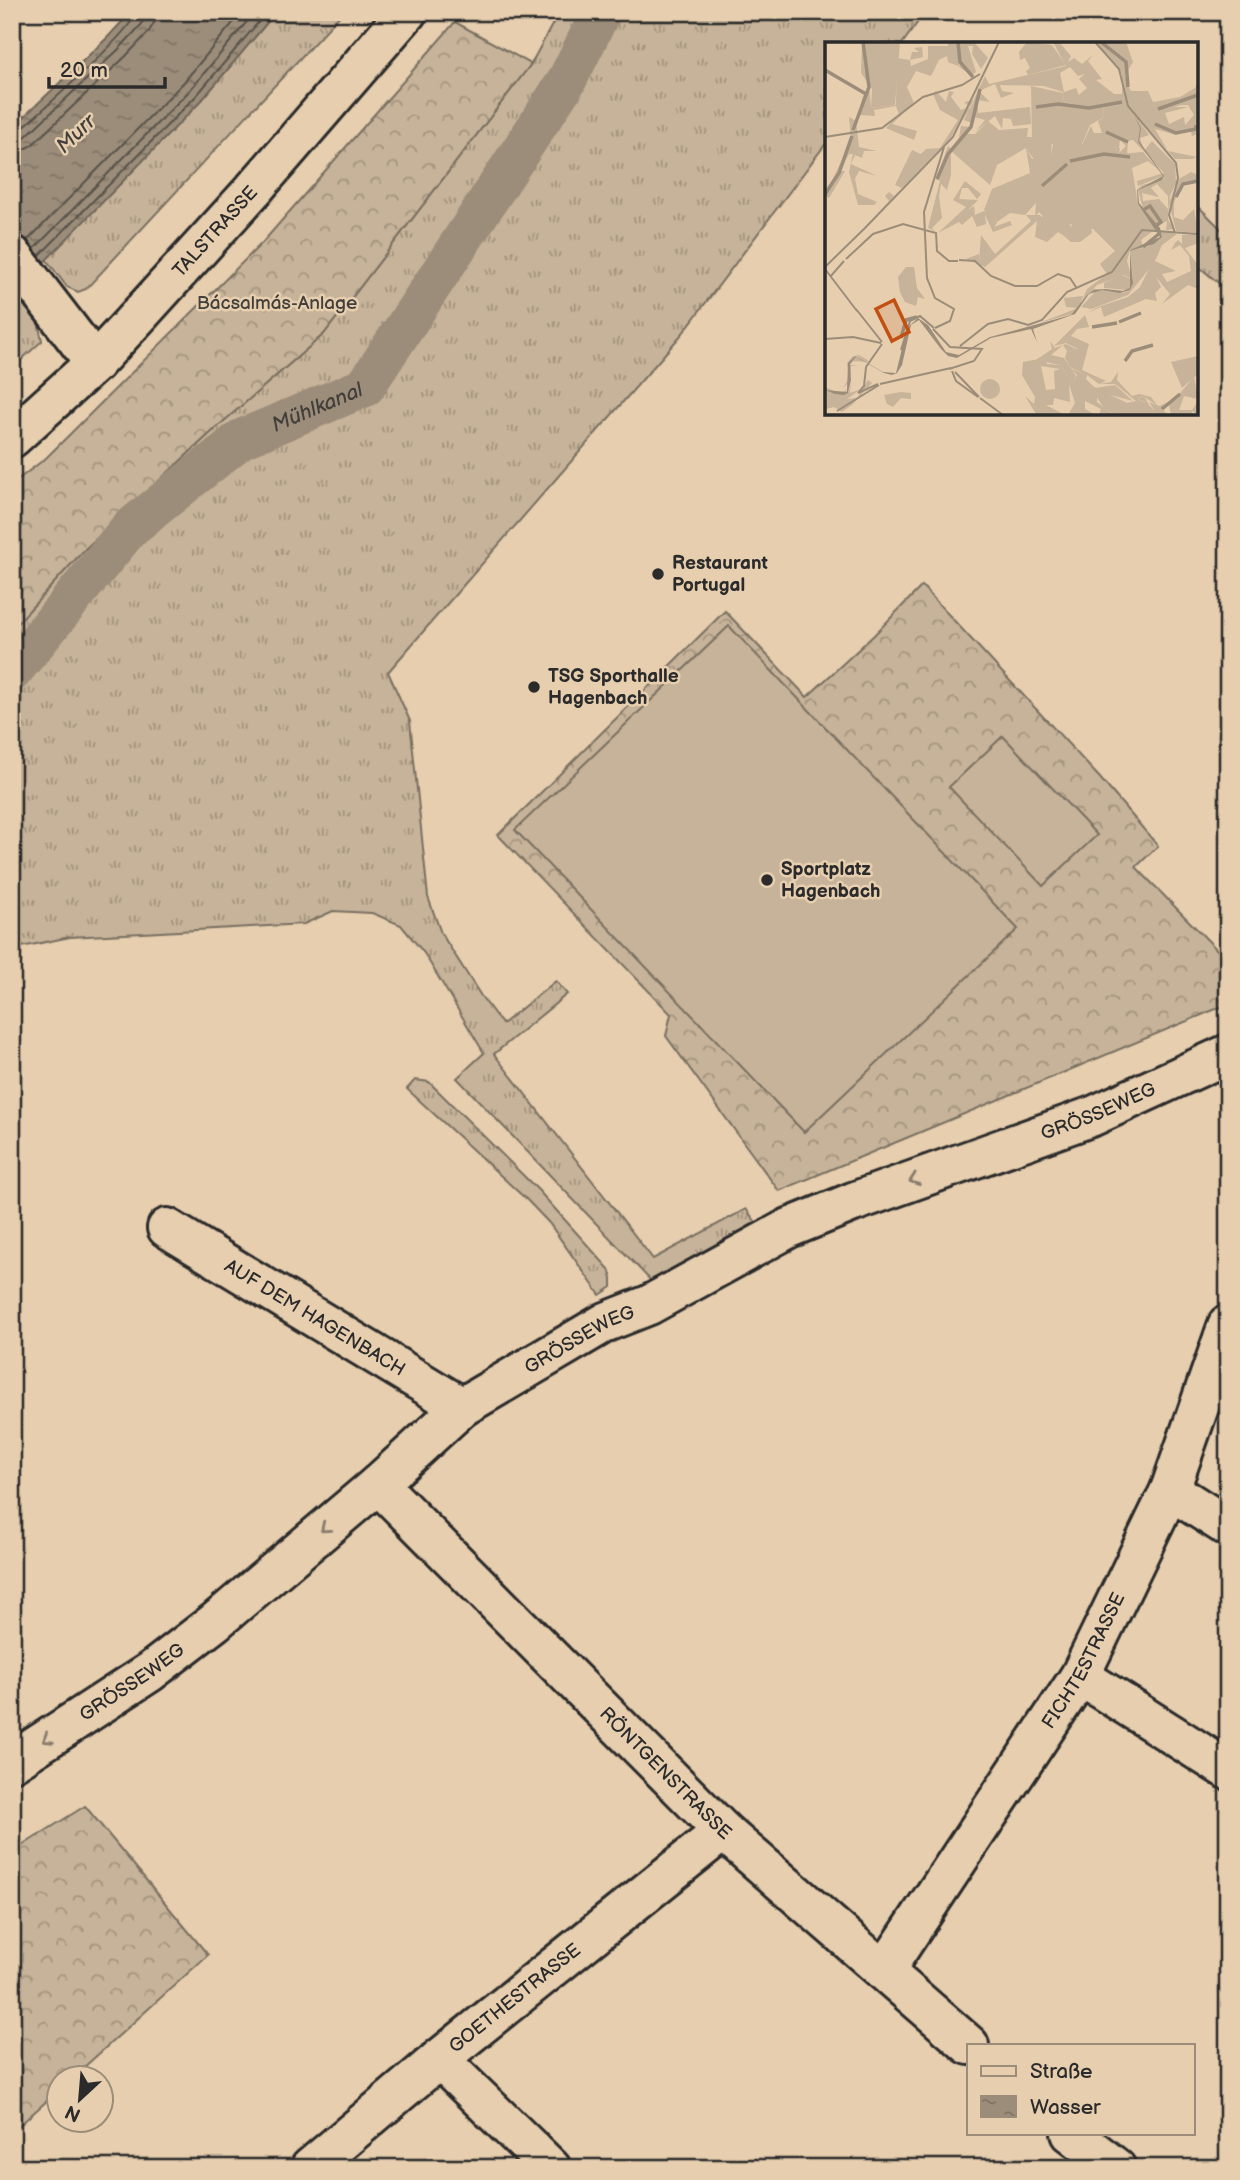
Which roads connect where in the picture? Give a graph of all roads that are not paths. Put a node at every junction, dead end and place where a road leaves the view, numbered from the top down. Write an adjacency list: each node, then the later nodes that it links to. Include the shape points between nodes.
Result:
1 (407, 12): 3 (street, TALSTRASSE)
2 (12, 255): 3 (street)
3 (95, 363): 4 (street, TALSTRASSE)
4 (12, 438)
5 (1228, 1054): 8 (street, GRÖSSEWEG, one-way to 8, via 1093,1116 789,1228 649,1305 606,1322)
6 (167, 1228): 8 (street, AUF DEM HAGENBACH)
7 (1228, 1324): 10 (street, FICHTESTRASSE)
8 (462, 1407): 9 (street, GRÖSSEWEG)
9 (378, 1484): 13 (street, GRÖSSEWEG, one-way to 13, via 150,1672); 15 (street, RÖNTGENSTRASSE)
10 (1170, 1490): 11 (street); 12 (street, FICHTESTRASSE)
11 (1228, 1527)
12 (1080, 1676): 14 (street); 16 (street, FICHTESTRASSE)
13 (12, 1762)
14 (1228, 1770)
15 (723, 1831): 16 (street, RÖNTGENSTRASSE); 18 (street, GOETHESTRASSE)
16 (885, 1970): 17 (street, RÖNTGENSTRASSE)
17 (969, 2044)
18 (439, 2059): 20 (street, GOETHESTRASSE); 21 (street)
19 (1072, 2134): 22 (street)
20 (310, 2168)
21 (551, 2168)
22 (1116, 2168)

